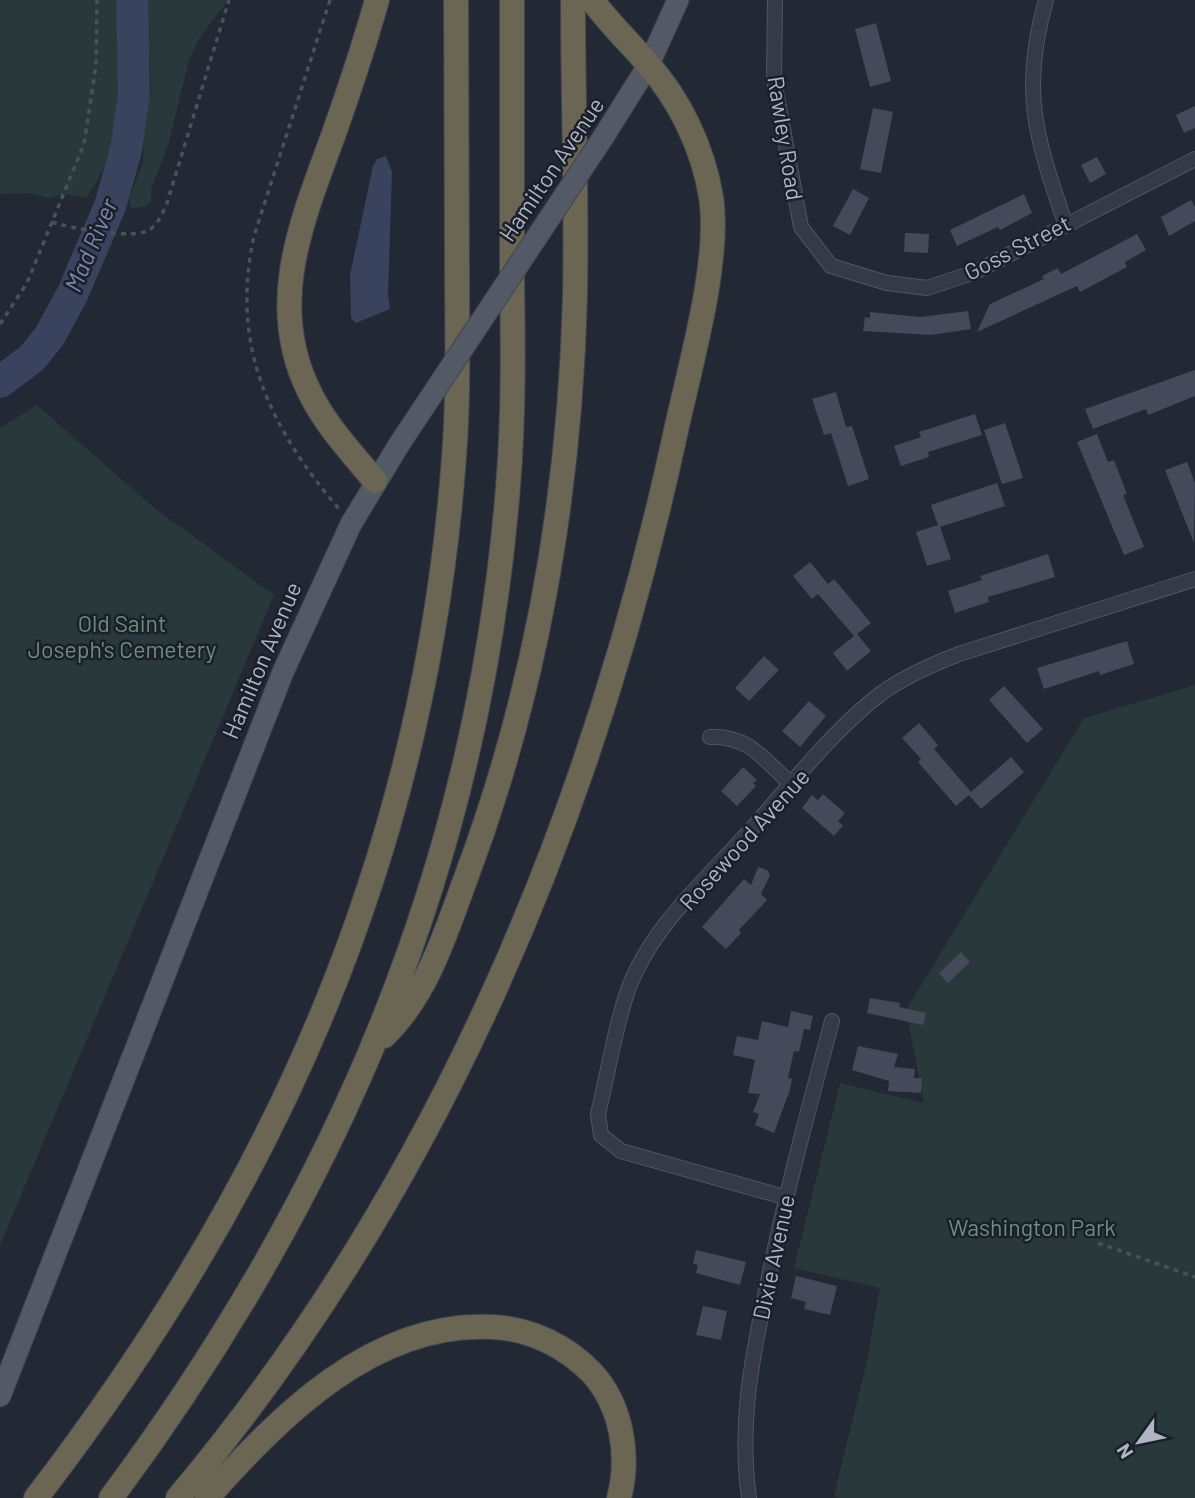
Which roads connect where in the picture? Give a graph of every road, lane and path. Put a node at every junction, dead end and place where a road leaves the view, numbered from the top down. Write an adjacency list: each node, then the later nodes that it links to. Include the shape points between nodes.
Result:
1 (97, 0): 13 (path, via 96,65 87,132)
2 (229, 0): 13 (path, via 162,215 144,232 79,229)
3 (377, 0): 17 (highway, via 299,233 288,293 292,344 308,390)
4 (457, 0): 27 (highway, via 454,457 428,662 391,819 340,975 266,1141 147,1345)
5 (512, 0): 22 (highway, via 512,406 498,588 453,820 424,914)
6 (573, 0): 22 (highway, via 575,294 571,373 557,516 534,645 505,764 456,905 413,1003)
7 (678, 0): 11 (main road, Hamilton Avenue)
8 (775, 0): 15 (street, Rawley Road, via 774,80 801,227)
9 (1045, 0): 14 (street, via 1035,39 1031,102 1041,152)
10 (598, 8): 11 (highway)
11 (649, 64): 17 (main road, Hamilton Avenue, bridge); 29 (highway, via 698,148 711,195 712,247 654,527 592,743 516,947 420,1143 294,1347)
12 (1195, 159): 14 (street, Goss Street)
13 (52, 222): 16 (path, via 27,284)
14 (1065, 223): 15 (street, Goss Street, via 975,272 928,288 887,283)
15 (831, 266)
16 (0, 324)
17 (375, 481): 26 (main road, Hamilton Avenue, via 325,577 272,697)
18 (1195, 579): 20 (street, Rosewood Avenue, via 932,664 883,692 859,712)
19 (710, 737): 20 (street, via 731,736 748,744)
20 (791, 784): 23 (street, Rosewood Avenue, via 664,928 646,955 628,990 598,1114 601,1135 621,1151)
21 (832, 1021): 23 (street, Dixie Avenue)
22 (374, 1046): 28 (highway, via 330,1147 269,1261 189,1389)
23 (784, 1197): 32 (street, Dixie Avenue, via 747,1387 744,1462)
24 (1098, 1243): 25 (path)
25 (1195, 1277)
26 (0, 1396)
27 (36, 1498)
28 (111, 1498)
29 (178, 1498)
30 (207, 1498): 31 (highway, via 283,1419 357,1364 418,1336 475,1326 511,1329 550,1341 596,1378 611,1403 621,1434 624,1462)
31 (619, 1498)
32 (749, 1498)

